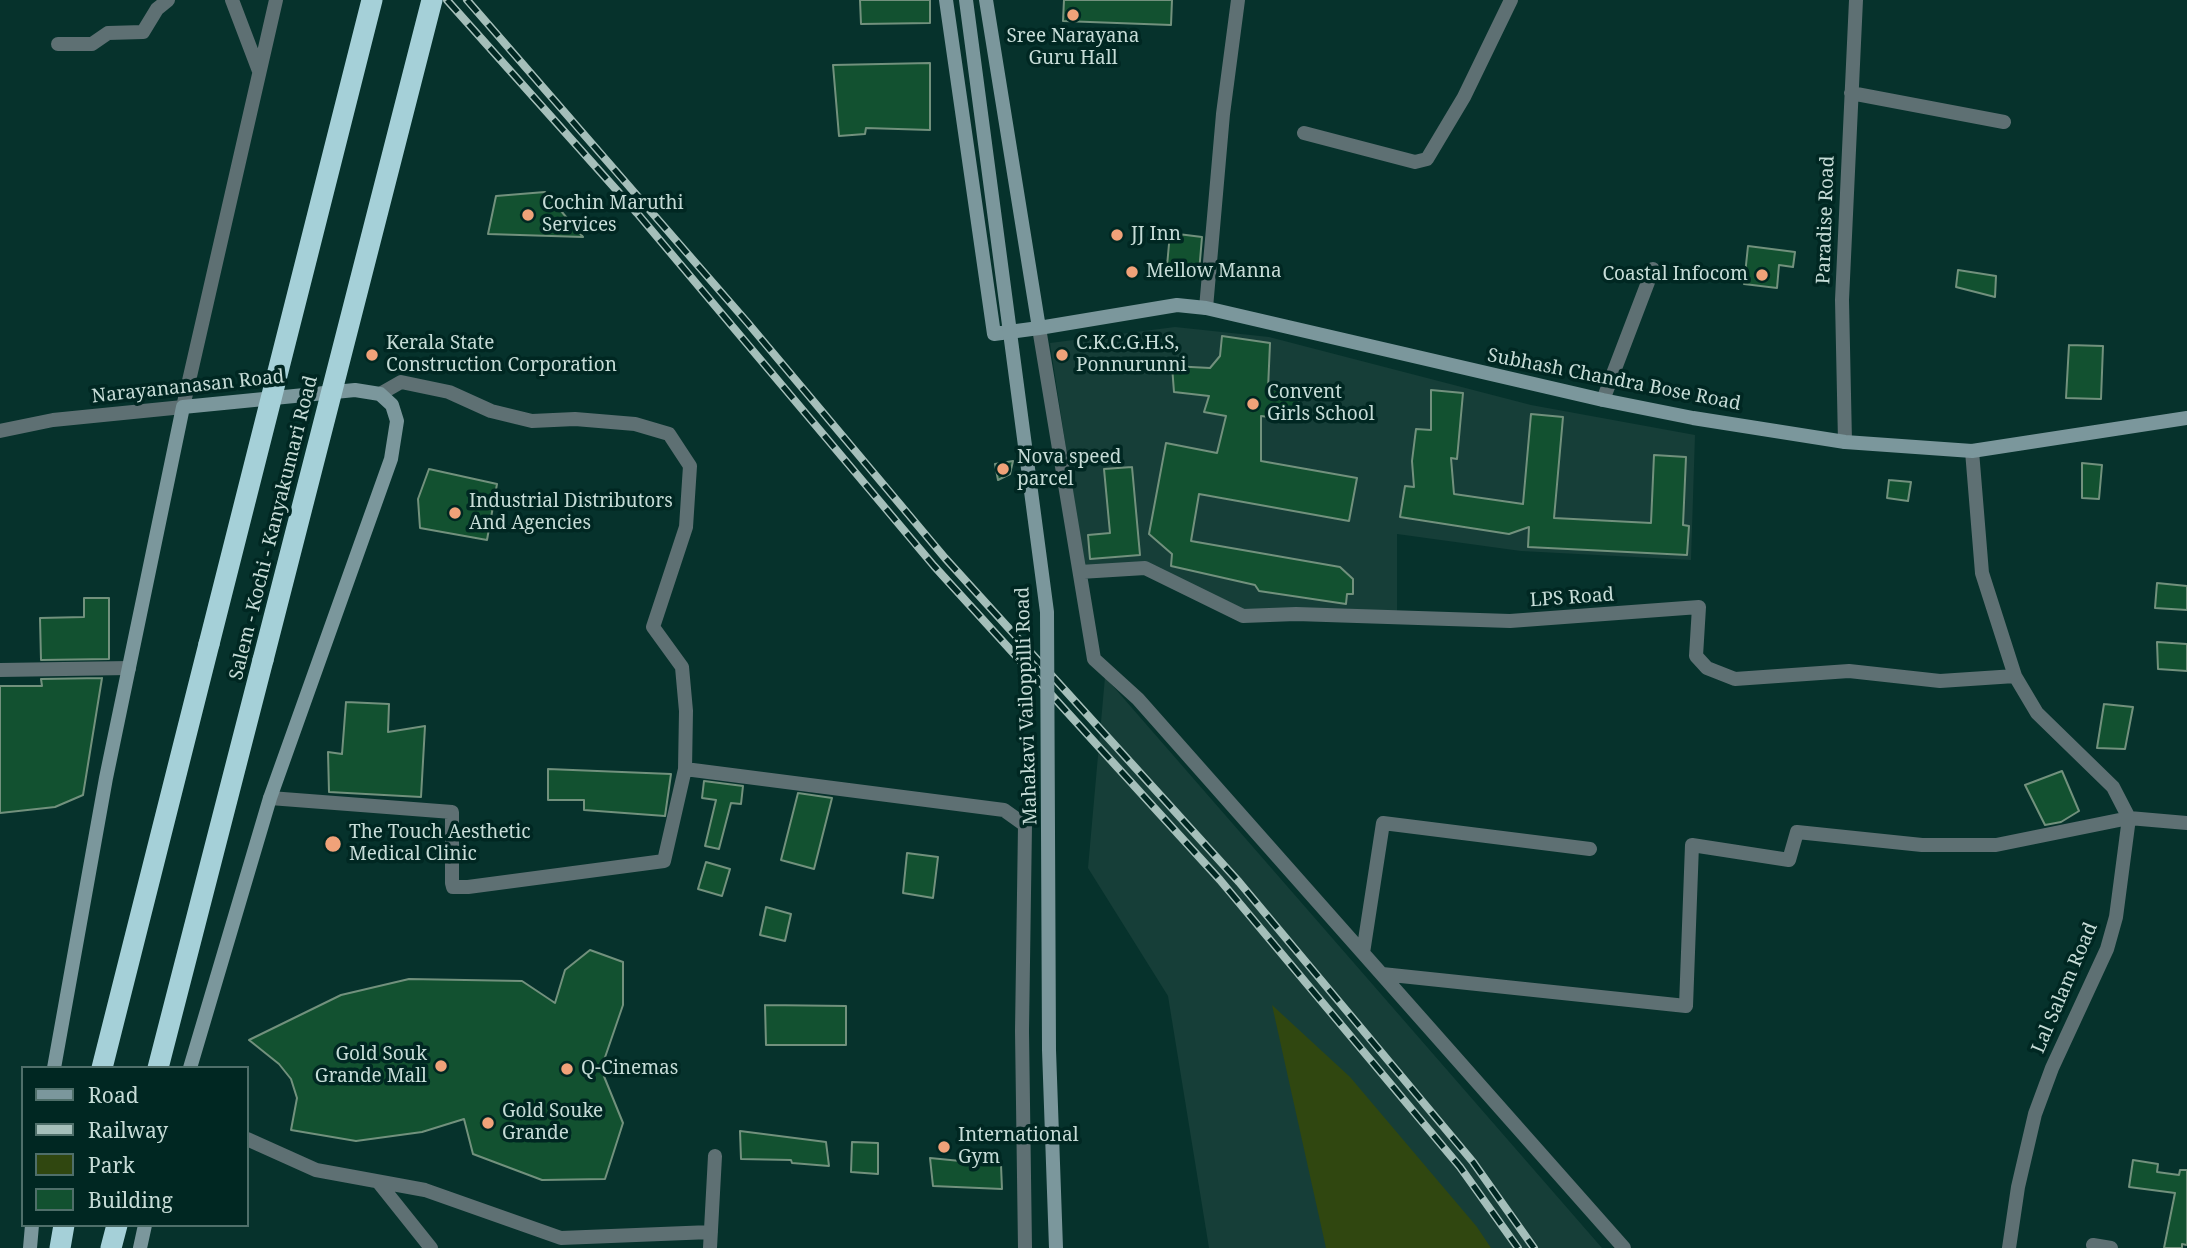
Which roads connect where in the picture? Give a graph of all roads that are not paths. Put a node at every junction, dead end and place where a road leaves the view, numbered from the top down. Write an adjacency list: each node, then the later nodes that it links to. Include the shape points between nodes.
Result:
1 (168, 0): 12 (street, via 143,32 108,33 92,44)
2 (232, 0): 13 (street)
3 (276, 0): 13 (street)
4 (372, 0): 39 (highway, Salem - Kochi - Kanyakumari Road, bridge)
5 (432, 0): 40 (highway, Salem - Kochi - Kanyakumari Road, bridge)
6 (946, 0): 19 (main road, Subhash Chandra Bose Road, via 994,334)
7 (966, 0): 58 (main road, Mahakavi Vailoppilli Road, bridge, via 1047,612 1049,1051)
8 (986, 0): 19 (main road)
9 (1238, 0): 18 (street)
10 (1511, 0): 16 (street, via 1464,97 1427,159 1416,162)
11 (1856, 0): 14 (street, Paradise Road)
12 (58, 44)
13 (259, 72): 22 (street)
14 (1851, 93): 15 (street); 25 (street, Paradise Road, via 1842,300)
15 (2004, 122)
16 (1304, 133)
17 (1653, 269): 21 (street)
18 (1206, 308): 19 (main road, Subhash Chandra Bose Road, via 1177,305); 21 (main road, Subhash Chandra Bose Road)
19 (1039, 328): 27 (street)
20 (380, 394): 22 (main road, Narayananasan Road, via 355,390); 31 (street, via 401,382 449,392 491,411 531,421 635,424 669,434 690,466 686,527 653,627 682,667); 32 (main road, via 392,405 397,421 391,459)
21 (1603, 400): 25 (main road, Subhash Chandra Bose Road)
22 (183, 407): 24 (street, Narayananasan Road, via 53,420); 28 (main road)
23 (2187, 418): 26 (main road, Subhash Chandra Bose Road)
24 (0, 431)
25 (1846, 442): 26 (main road, Subhash Chandra Bose Road)
26 (1972, 451): 30 (street, via 1982,573)
27 (1080, 572): 30 (street, LPS Road, via 1144,568 1243,616 1510,621 1699,607 1696,656 1707,668 1735,679 1849,671 1940,681); 36 (street, via 1094,659 1138,699)
28 (129, 668): 29 (street); 38 (main road)
29 (0, 671)
30 (2015, 676): 33 (street, via 2037,713 2113,787)
31 (685, 769): 32 (street, via 664,861 468,887 453,887 452,883 452,811); 57 (street, via 1004,810 1025,825)
32 (270, 798): 41 (main road)
33 (2129, 818): 34 (street); 37 (street, via 1996,845 1922,845 1797,832 1789,860 1692,845 1686,1006); 60 (street, Lal Salam Road, via 2116,917 2107,949 2035,1114)
34 (2187, 823)
35 (1590, 849): 36 (street, via 1383,823)
36 (1363, 953): 37 (street)
37 (1381, 974): 59 (street)
38 (54, 1066)
39 (103, 1066)
40 (159, 1066)
41 (191, 1066)
42 (248, 1139): 44 (street, via 316,1170)
43 (715, 1156): 49 (street)
44 (379, 1182): 49 (street, via 425,1190 561,1238); 55 (street)
45 (33, 1227): 51 (main road)
46 (64, 1227): 52 (highway)
47 (116, 1227): 53 (highway)
48 (144, 1227): 54 (main road)
49 (711, 1232): 56 (street)
50 (2093, 1245): 61 (street)
51 (30, 1248)
52 (60, 1248)
53 (111, 1248)
54 (139, 1248)
55 (431, 1248)
56 (710, 1248)
57 (1025, 1248)
58 (1056, 1248)
59 (1624, 1248)
60 (2009, 1248)
61 (2110, 1248)

